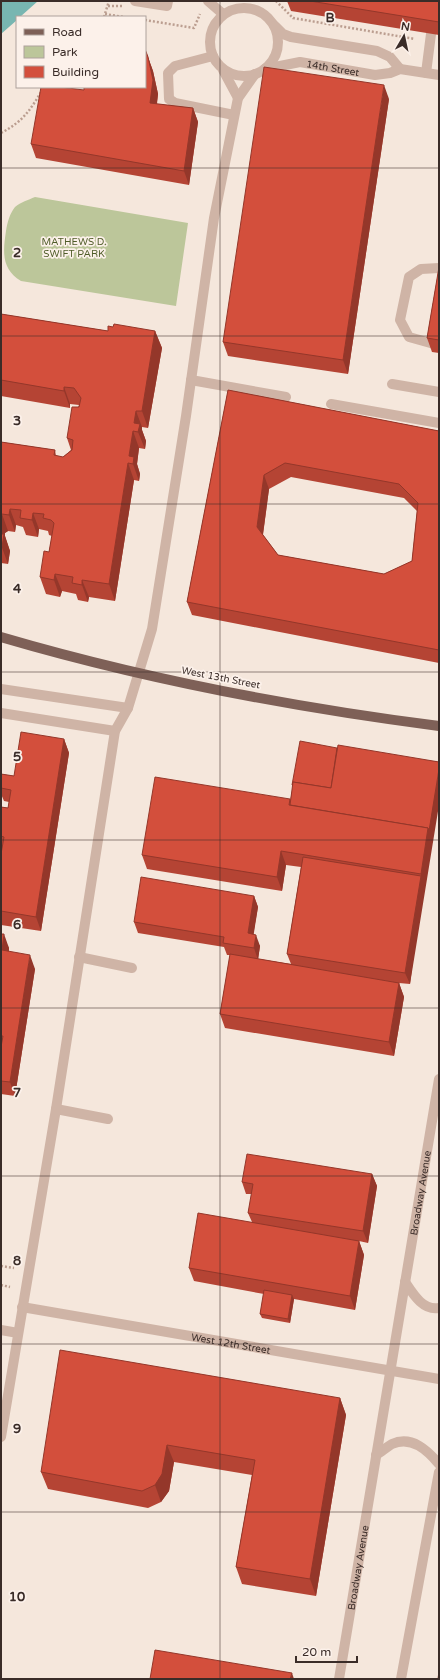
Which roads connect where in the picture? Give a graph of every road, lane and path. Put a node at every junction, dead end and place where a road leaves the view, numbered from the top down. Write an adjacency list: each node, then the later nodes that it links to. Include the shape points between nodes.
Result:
1 (109, 1): 7 (path)
2 (135, 1): 3 (street, via 167,6)
3 (168, 1)
4 (276, 1): 10 (path, via 293,18)
5 (205, 4): 6 (street); 8 (path, via 194,28)
6 (223, 14): 9 (street, via 234,9 257,10); 11 (street, via 211,31 210,49)
7 (105, 16)
8 (146, 20)
9 (274, 26): 12 (street, 14th Street, via 278,50); 13 (street, via 291,37 376,50 390,58)
10 (430, 38): 15 (street)
11 (213, 56): 14 (street); 20 (street, via 175,66 168,73 169,98 175,103)
12 (265, 69): 13 (street, 14th Street, via 300,62 375,75); 16 (street, 14th Street)
13 (400, 69): 15 (street, 14th Street)
14 (223, 70): 16 (street, 14th Street, via 244,77); 19 (street)
15 (426, 73): 17 (street, 14th Street)
16 (255, 74): 19 (street)
17 (439, 75)
18 (43, 88): 21 (path, via 27,115 14,127)
19 (238, 98): 20 (street)
20 (234, 115): 24 (street, via 214,218)
21 (1, 133)
22 (439, 268): 23 (street, via 421,269 410,277 400,320 409,337)
23 (434, 344)
24 (191, 380): 27 (street); 32 (street, via 152,628)
25 (392, 384): 26 (street)
26 (439, 392)
27 (286, 397)
28 (331, 404): 29 (street)
29 (439, 424)
30 (1, 637): 34 (main road, West 13th Street, via 76,659 193,684 352,714)
31 (1, 688): 32 (street)
32 (128, 708): 35 (street)
33 (1, 713): 35 (street)
34 (439, 726)
35 (115, 731): 36 (street)
36 (79, 957): 37 (street); 39 (street)
37 (132, 968)
38 (439, 1079): 41 (street, Broadway Avenue)
39 (56, 1110): 40 (street); 42 (street)
40 (108, 1118)
41 (405, 1282): 43 (street, via 418,1301 434,1309); 46 (street, Broadway Avenue)
42 (22, 1307): 45 (street); 46 (street, West 12th Street)
43 (439, 1308)
44 (1, 1330): 45 (street)
45 (18, 1333): 48 (street)
46 (390, 1371): 47 (street, West 12th Street); 49 (street, Broadway Avenue)
47 (439, 1380)
48 (1, 1437)
49 (376, 1455): 50 (street, via 393,1443 411,1442 426,1448); 52 (street, Broadway Avenue)
50 (439, 1464)
51 (439, 1472): 53 (street)
52 (339, 1679)
53 (401, 1679)

